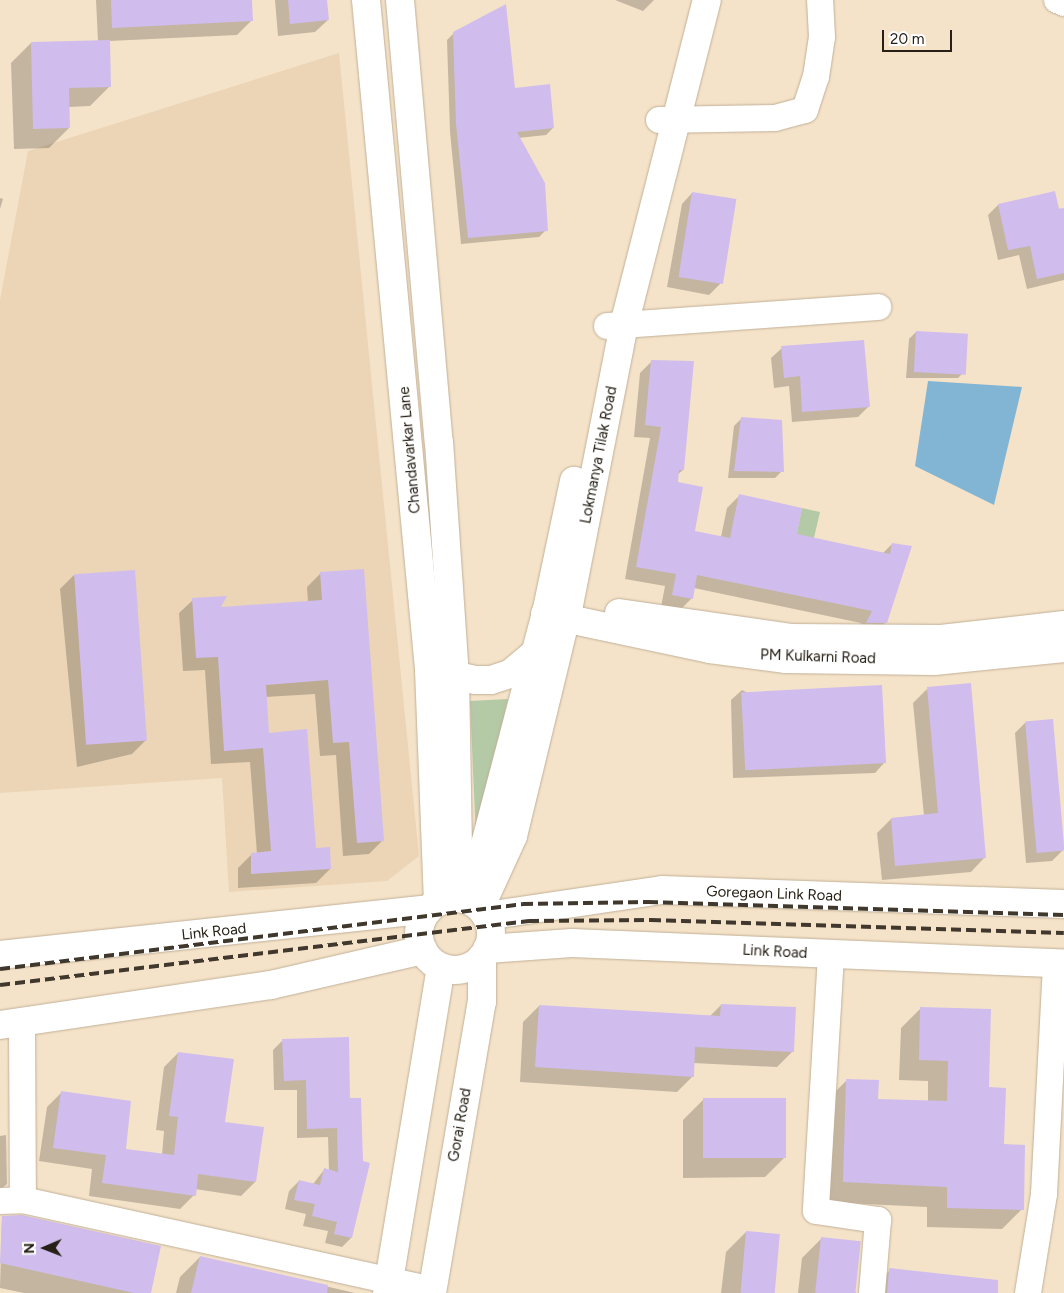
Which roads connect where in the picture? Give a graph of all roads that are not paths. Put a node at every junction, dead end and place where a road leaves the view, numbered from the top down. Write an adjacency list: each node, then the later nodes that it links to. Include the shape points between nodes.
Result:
1 (366, 0): 15 (main road, Chandavarkar Lane)
2 (400, 0): 16 (main road, Chandavarkar Lane, via 438,432)
3 (689, 0): 8 (main road, Lokmanya Tilak Road)
4 (707, 0): 8 (main road, Lokmanya Tilak Road)
5 (820, 0): 8 (street, via 822,38 816,77 805,110 775,118)
6 (1057, 0): 7 (street)
7 (1064, 3)
8 (668, 120): 10 (main road, Lokmanya Tilak Road)
9 (878, 307): 10 (street)
10 (616, 326): 11 (main road, Lokmanya Tilak Road)
11 (557, 610): 12 (main road, PM Kulkarni Road, via 790,638 941,639); 13 (main road, PM Kulkarni Road, via 710,649 786,659 934,661); 14 (main road, Lokmanya Tilak Road); 18 (main road, Lokmanya Tilak Road, via 513,836)
12 (1064, 625)
13 (1064, 648)
14 (533, 655): 16 (main road, via 510,674 491,680); 18 (main road, Lokmanya Tilak Road)
15 (429, 669): 16 (main road); 18 (main road, Chandavarkar Lane)
16 (455, 677): 18 (main road, Chandavarkar Lane)
17 (1064, 904): 18 (main road, Goregaon Link Road, via 662,890)
18 (461, 905): 19 (main road, via 490,938); 21 (main road, Link Road); 22 (main road, via 419,928)
19 (485, 953): 20 (main road, Link Road, via 572,943); 22 (main road, via 463,969); 27 (main road, Gorai Road, via 482,1002)
20 (831, 954): 23 (main road, Link Road); 28 (street, via 816,1211 878,1220)
21 (0, 955)
22 (432, 959): 24 (main road); 26 (main road)
23 (1060, 964): 29 (street, via 1044,1194)
24 (11, 1023): 25 (street)
25 (11, 1201): 26 (street)
26 (388, 1287): 27 (street)
27 (432, 1292)
28 (872, 1293)
29 (1028, 1293)

